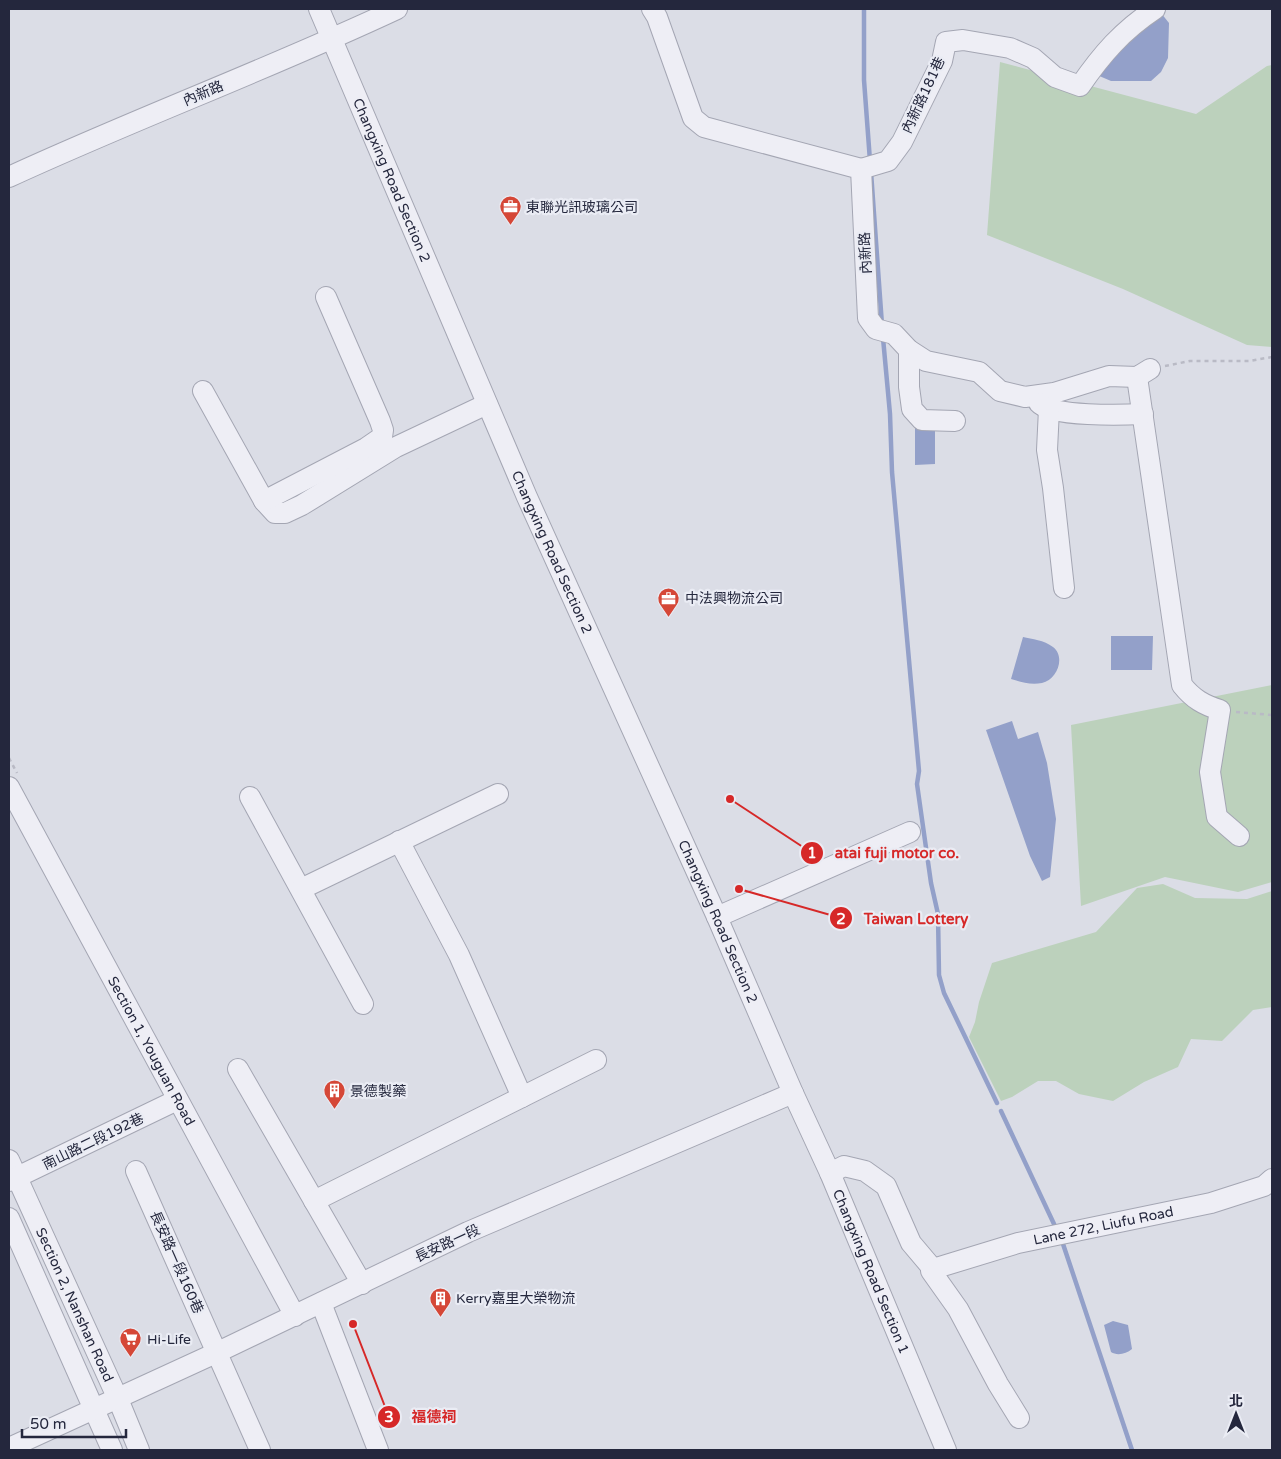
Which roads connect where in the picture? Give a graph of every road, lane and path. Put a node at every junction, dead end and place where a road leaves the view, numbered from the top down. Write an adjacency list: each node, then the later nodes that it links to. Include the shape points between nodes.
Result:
1 (319, 9): 5 (street, Changxing Road Section 2)
2 (397, 9): 5 (street, 內新路)
3 (652, 9): 6 (street, via 693,118 704,127)
4 (1155, 9): 6 (street, 內新路181巷, via 1115,41 1080,86 1055,77 1033,58 1010,48 963,40 946,42 942,61 902,142 888,161)
5 (332, 39): 7 (street, 內新路); 14 (street, Changxing Road Section 2)
6 (861, 169): 9 (street, 內新路, via 868,318 876,329 894,334)
7 (9, 177)
8 (326, 297): 18 (street, via 380,421 382,437)
9 (909, 350): 13 (street, 內新路, via 926,361 979,372 1000,391); 17 (street, via 908,387 912,409 922,420)
10 (1272, 357): 11 (path, via 1250,361 1190,361)
11 (1144, 373): 13 (street, 內新路, via 1109,376 1054,394); 16 (street)
12 (203, 391): 18 (street)
13 (1033, 396): 15 (street, via 1043,408)
14 (487, 404): 18 (street, via 396,447 285,513 275,513); 29 (street, Changxing Road Section 2)
15 (1049, 409): 16 (street, via 1120,416); 19 (street, via 1047,450)
16 (1142, 414): 20 (street, via 1182,685 1191,697)
17 (955, 421)
18 (264, 501)
19 (1064, 588)
20 (1220, 710): 21 (path); 26 (street, via 1210,772 1217,816)
21 (1272, 714)
22 (9, 787): 35 (street, Section 1, Youguan Road)
23 (498, 794): 27 (street)
24 (250, 797): 28 (street)
25 (910, 832): 29 (street)
26 (1239, 836)
27 (399, 841): 28 (street); 34 (street, via 459,955)
28 (302, 889): 30 (street)
29 (717, 916): 33 (street, Changxing Road Section 2)
30 (363, 1004)
31 (596, 1060): 34 (street)
32 (238, 1069): 40 (street)
33 (793, 1093): 38 (street, Changxing Road Section 1); 44 (street, 長安路一段, via 468,1232)
34 (522, 1097): 40 (street)
35 (177, 1100): 37 (street, 南山路二段192巷); 46 (street, Section 1, Youguan Road)
36 (136, 1171): 47 (street, 長安路一段160巷)
37 (11, 1173): 41 (street, Section 2, Nanshan Road)
38 (830, 1173): 43 (street, via 844,1166 864,1171 886,1186 911,1243); 55 (street, Changxing Road Section 1)
39 (1272, 1179): 43 (street, Lane 272, Liufu Road, via 1264,1186 1211,1203 1018,1243)
40 (314, 1201): 44 (street)
41 (17, 1202): 48 (street, Section 2, Nanshan Road)
42 (9, 1218): 48 (street, Section 2, Nanshan Road)
43 (933, 1269): 49 (street, via 931,1271 958,1309)
44 (362, 1284): 45 (street, 長安路一段)
45 (321, 1303): 46 (street, 長安路一段); 54 (street)
46 (295, 1316): 47 (street, 長安路一段)
47 (218, 1352): 48 (street, 長安路一段); 53 (street, 長安路一段160巷)
48 (106, 1403): 50 (street, 長安路一段); 51 (street, Section 2, Nanshan Road); 52 (street, Section 2, Nanshan Road)
49 (1019, 1418)
50 (9, 1448)
51 (112, 1450)
52 (139, 1450)
53 (260, 1450)
54 (378, 1450)
55 (946, 1450)

